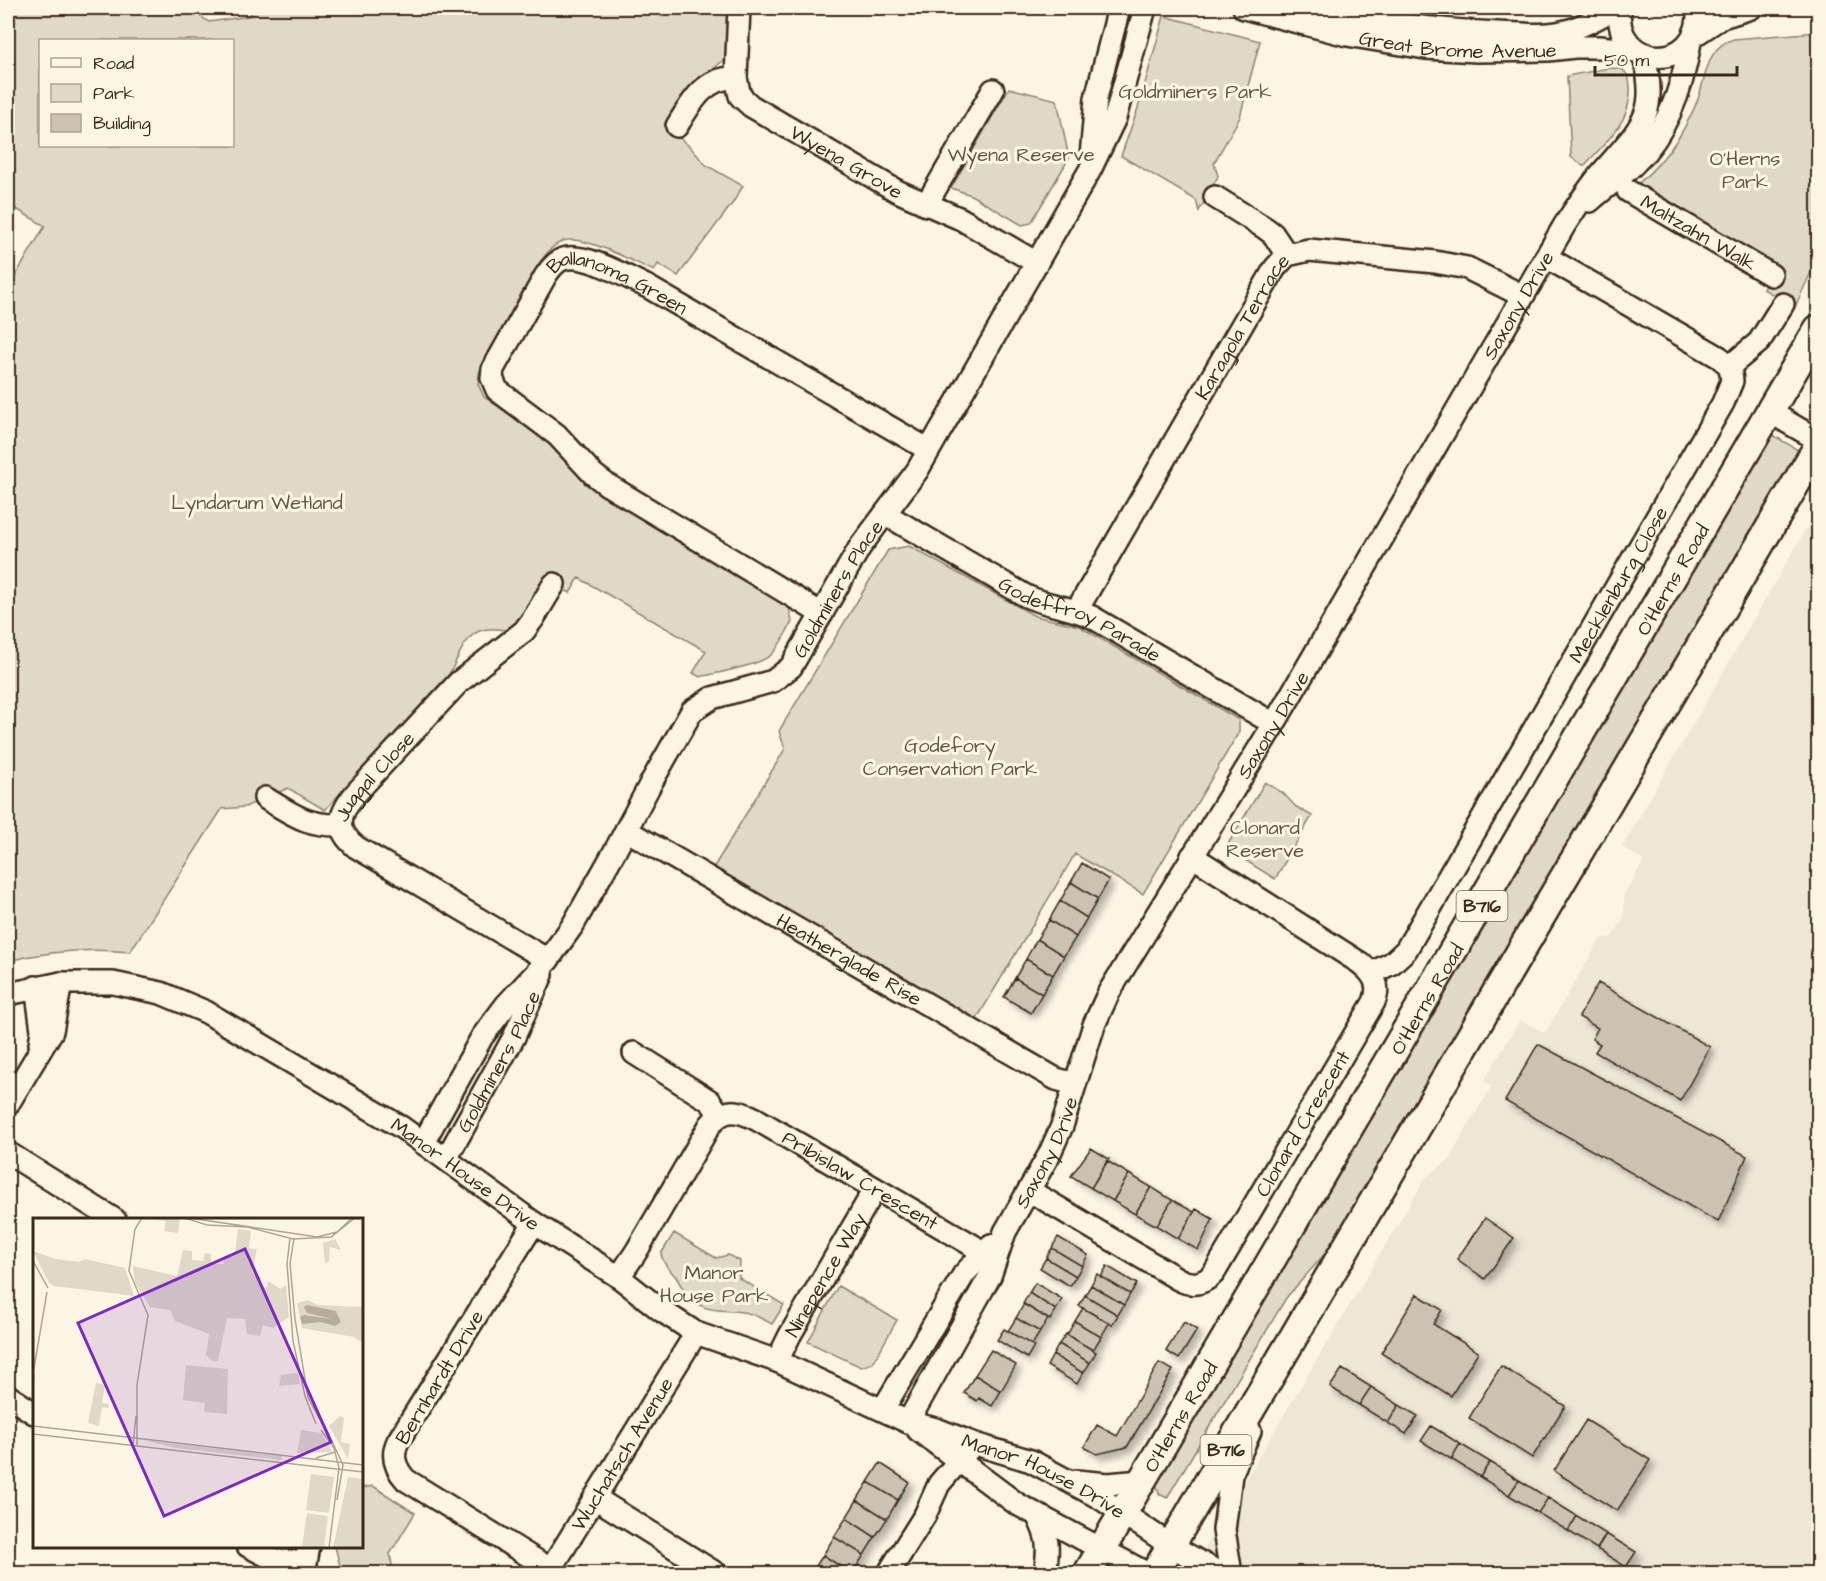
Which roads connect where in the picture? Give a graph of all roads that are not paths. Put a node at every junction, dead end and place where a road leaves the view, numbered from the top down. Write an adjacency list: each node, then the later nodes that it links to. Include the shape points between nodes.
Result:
1 (739, 8): 11 (street, Wyena Grove)
2 (1119, 8): 14 (street, Goldminers Place, via 1097,89)
3 (1145, 8): 14 (street, Goldminers Place, via 1115,118)
4 (1244, 8): 8 (street, Great Brome Avenue)
5 (1618, 8): 8 (street, Great Brome Avenue, via 1571,30 1541,34 1425,29); 10 (street, via 1621,31)
6 (1698, 8): 9 (street, Saxony Drive, via 1699,22)
7 (1751, 8): 9 (street, via 1722,17)
8 (1320, 15): 10 (street, Great Brome Avenue, via 1371,40 1425,48 1477,51 1599,47)
9 (1692, 38): 10 (street, Great Brome Avenue, via 1680,51 1668,56); 18 (street, Saxony Drive, via 1673,107 1651,144 1637,162)
10 (1640, 53): 18 (street, Saxony Drive, via 1650,88 1644,118)
11 (736, 78): 13 (street, via 723,77 706,87); 17 (street, Wyena Grove, via 740,96 751,106)
12 (993, 90): 17 (street)
13 (677, 126)
14 (1090, 170): 21 (street, Goldminers Place)
15 (1628, 191): 22 (street, Maltzahn Walk)
16 (1215, 197): 19 (street, via 1274,234)
17 (926, 205): 21 (street, Wyena Grove, via 961,219)
18 (1564, 226): 20 (street, Saxony Drive)
19 (1287, 255): 23 (street, Karagola Terrace, via 1309,250 1445,264 1482,274); 33 (street, Karagola Terrace, via 1275,268)
20 (1546, 257): 23 (street, Saxony Drive); 26 (street)
21 (1038, 264): 30 (street, Goldminers Place)
22 (1771, 275)
23 (1523, 297): 35 (street, Saxony Drive)
24 (1783, 304): 26 (street, via 1759,342)
25 (1818, 329): 27 (main road, O'Herns Road / B716)
26 (1730, 366): 41 (street, Mecklenburg Close, via 1732,381 1723,403 1406,950)
27 (1770, 412): 28 (street); 69 (main road, O'Herns Road / B716, via 1257,1289)
28 (1818, 440)
29 (1818, 446): 60 (main road, B716)
30 (929, 450): 31 (street, Goldminers Place); 34 (street, Ballanoma Green, via 615,271 571,258 555,263 546,275 493,369 497,390 544,424 606,484)
31 (885, 514): 33 (street, Godeffroy Parade, via 1026,596); 34 (street, Goldminers Place, via 860,548)
32 (554, 584): 37 (street, Juggal Close, via 524,631 459,682 355,794 344,809)
33 (1077, 610): 35 (street, Godeffroy Parade)
34 (822, 614): 38 (street, Goldminers Place, via 783,674 773,681 712,698 692,711)
35 (1274, 724): 39 (street, Saxony Drive)
36 (265, 798): 37 (street, via 304,821)
37 (341, 825): 40 (street, Juggal Close, via 356,847)
38 (626, 830): 40 (street, Goldminers Place, via 573,925); 47 (street, Heatherglade Rise, via 1056,1079)
39 (1192, 856): 41 (street); 47 (street, Saxony Drive, via 1109,992)
40 (548, 960): 50 (street, Goldminers Place, via 482,1037); 52 (street, Goldminers Place, via 524,1017)
41 (1372, 973): 54 (street, Clonard Crescent, via 1378,988 1370,1010 1214,1273 1205,1281 1192,1284 1178,1279)
42 (61, 983): 43 (street, Manor House Drive); 45 (street, via 52,1031); 50 (street, Manor House Drive, via 113,983 184,1001 354,1098)
43 (36, 987): 44 (street, Manor House Drive); 45 (street, via 42,1030)
44 (8, 994)
45 (39, 1053): 48 (street)
46 (634, 1053): 49 (street, via 710,1101)
47 (1075, 1084): 54 (street, Saxony Drive, via 1062,1126)
48 (8, 1104)
49 (720, 1115): 53 (street, Pribislaw Crescent, via 734,1111 748,1115); 58 (street, via 710,1125)
50 (423, 1143): 52 (street, Manor House Drive)
51 (8, 1153): 55 (street)
52 (446, 1159): 56 (street, Manor House Drive)
53 (875, 1188): 57 (street, Pribislaw Crescent); 61 (street, Ninepence Way)
54 (1030, 1191): 57 (street, Saxony Drive)
55 (112, 1218)
56 (534, 1223): 58 (street, Manor House Drive); 77 (street, Bernhardt Drive, via 398,1441 394,1457 406,1480)
57 (988, 1258): 63 (street, Saxony Drive, via 964,1274); 65 (street, Saxony Drive, via 990,1276)
58 (619, 1277): 59 (street, Manor House Drive)
59 (696, 1333): 61 (street, Manor House Drive); 70 (street, Wuchatsch Avenue)
60 (1283, 1356): 73 (main road, B716); 85 (street, via 1231,1475 1224,1530)
61 (777, 1361): 63 (street, Manor House Drive)
62 (8, 1396): 64 (street)
63 (883, 1409): 65 (street, Manor House Drive)
64 (33, 1412)
65 (908, 1422): 66 (street, Manor House Drive); 67 (street, Manor House Drive)
66 (975, 1444): 67 (street, via 975,1456); 68 (street, Manor House Drive, via 1031,1461)
67 (964, 1463): 72 (street, Manor House Drive); 79 (street)
68 (1070, 1480): 69 (street, via 1108,1484); 71 (street, Manor House Drive)
69 (1141, 1480): 71 (main road, O'Herns Road / B716)
70 (595, 1498): 77 (street, Wuchatsch Avenue); 78 (street)
71 (1122, 1512): 73 (street, Manor House Drive); 75 (main road, O'Herns Road / B716)
72 (1037, 1515): 75 (street, Manor House Drive); 80 (street, via 1047,1534)
73 (1170, 1545): 83 (main road, B716); 84 (street, Manor House Drive)
74 (252, 1548): 76 (street, via 275,1560)
75 (1102, 1548): 81 (main road, O'Herns Road / B716); 82 (street, Manor House Drive)
76 (309, 1561)
77 (549, 1571)
78 (717, 1574)
79 (888, 1574)
80 (1045, 1574)
81 (1087, 1574)
82 (1148, 1574)
83 (1154, 1574)
84 (1221, 1574)
85 (1231, 1574)

